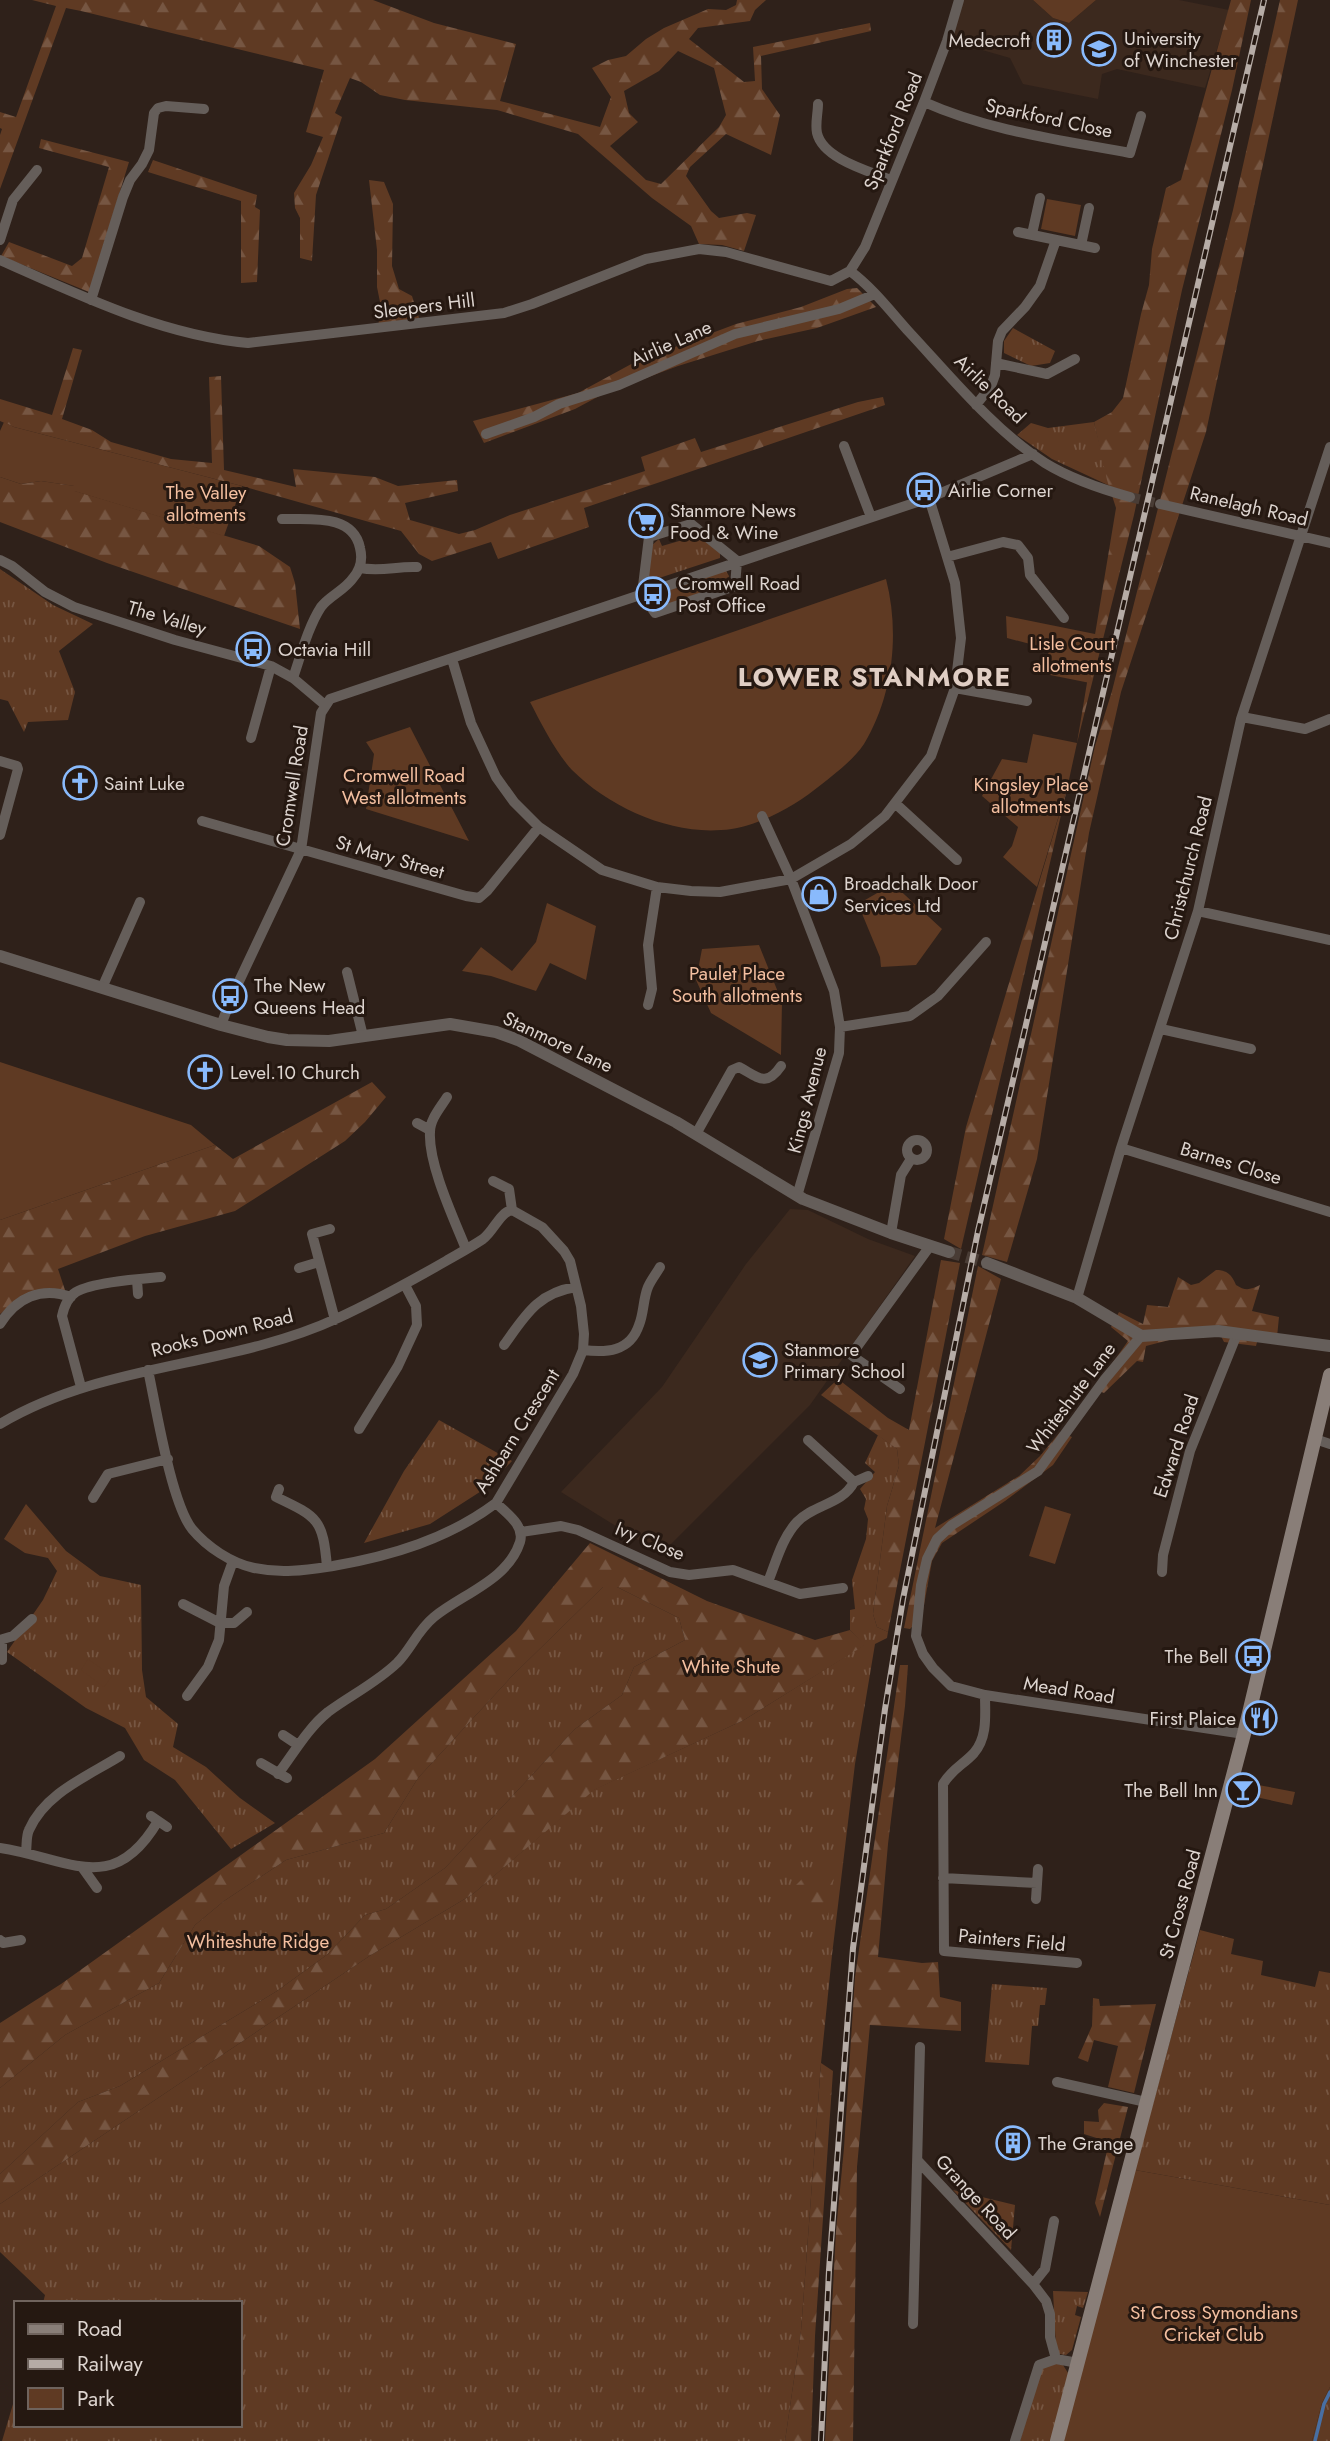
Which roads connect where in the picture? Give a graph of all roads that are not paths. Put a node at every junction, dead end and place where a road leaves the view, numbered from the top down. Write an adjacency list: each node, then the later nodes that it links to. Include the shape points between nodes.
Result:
1 (959, 0): 2 (street, Sparkford Road)
2 (925, 102): 5 (street, Sparkford Close, via 956,116 1016,131 1130,153); 7 (street, Sparkford Road)
3 (818, 104): 7 (street, via 817,132 829,152)
4 (204, 109): 19 (street, via 166,106 154,113 149,150 123,197)
5 (1141, 116)
6 (37, 170): 12 (street, via 13,201)
7 (891, 180): 17 (street, Sparkford Road, via 865,247)
8 (1040, 198): 11 (street)
9 (1089, 208): 14 (street)
10 (1018, 232): 11 (street)
11 (1032, 234): 13 (street)
12 (0, 240)
13 (1056, 240): 14 (street); 21 (street, via 1040,286 1002,331)
14 (1081, 245): 15 (street)
15 (1095, 248)
16 (0, 260): 19 (street, Sleepers Hill)
17 (850, 271): 18 (street, Airlie Road); 19 (street, Sleepers Hill, via 831,281 699,249 646,259 504,313 248,343 193,335)
18 (875, 294): 22 (street, Airlie Road); 23 (street, Airlie Lane, via 839,309 735,334 619,385)
19 (91, 300)
20 (1075, 359): 21 (street, via 1047,374)
21 (996, 363): 22 (street, via 991,386)
22 (976, 405): 26 (street, Airlie Road)
23 (486, 434)
24 (844, 446): 30 (street)
25 (1330, 447): 32 (street, Christchurch Road)
26 (1033, 454): 27 (street, Airlie Road, via 1065,474); 28 (street, Cromwell Road)
27 (1130, 497)
28 (929, 498): 30 (street, Cromwell Road); 34 (street)
29 (1160, 504): 32 (street, Ranelagh Road)
30 (871, 517): 36 (street, Cromwell Road)
31 (282, 519): 38 (street, via 343,524 356,536)
32 (1301, 536): 33 (street, Ranelagh Road); 47 (street, Christchurch Road)
33 (1330, 543)
34 (947, 557): 40 (street, via 1003,542 1018,545 1028,558 1030,575); 44 (street, via 961,638)
35 (0, 560): 42 (street, The Valley, via 74,607)
36 (737, 561): 39 (street, Cromwell Road); 39 (street, via 735,586 655,613); 39 (street, via 691,524 649,537)
37 (417, 567): 38 (street)
38 (360, 568): 43 (street, via 323,605)
39 (642, 594): 41 (street, Cromwell Road)
40 (1064, 618)
41 (452, 659): 46 (street, Cromwell Road, via 339,695); 54 (street, via 471,723 496,778)
42 (271, 666): 43 (street, The Valley); 49 (street)
43 (293, 678): 46 (street, The Valley)
44 (955, 688): 45 (street); 51 (street, via 931,756)
45 (1027, 701)
46 (325, 705): 56 (street, Cromwell Road)
47 (1242, 718): 48 (street, via 1306,729); 61 (street, Christchurch Road)
48 (1330, 719)
49 (251, 738)
50 (0, 761): 55 (street, via 16,766 18,773)
51 (896, 804): 57 (street); 58 (street, via 851,844)
52 (762, 816): 58 (street, Kings Avenue)
53 (202, 821): 56 (street, St Mary Street)
54 (539, 827): 56 (street, St Mary Street, via 480,898); 59 (street, via 602,870)
55 (0, 835)
56 (301, 850): 68 (street, Cromwell Road)
57 (957, 860)
58 (791, 879): 59 (street, via 720,891); 69 (street, Kings Avenue, via 834,991)
59 (657, 887): 67 (street, via 648,945 652,989)
60 (140, 902): 66 (street)
61 (1198, 911): 62 (street); 70 (street, Christchurch Road)
62 (1330, 940)
63 (986, 942): 69 (street, via 938,996 910,1016)
64 (0, 956): 66 (street, Stanmore Lane)
65 (347, 972): 71 (street)
66 (102, 988): 68 (street, Stanmore Lane)
67 (648, 1005)
68 (221, 1025): 71 (street, Stanmore Lane, via 287,1040)
69 (840, 1027): 81 (street, Kings Avenue, via 839,1053)
70 (1161, 1029): 72 (street); 78 (street, Christchurch Road)
71 (363, 1036): 77 (street, Stanmore Lane, via 450,1024 496,1032)
72 (1251, 1049)
73 (781, 1066): 77 (street, via 769,1079 739,1067 732,1070)
74 (447, 1097): 76 (street)
75 (417, 1123): 76 (street)
76 (430, 1130): 87 (street, via 443,1191)
77 (696, 1134): 81 (street, Stanmore Lane)
78 (1121, 1148): 83 (street, Barnes Close); 99 (street, Christchurch Road)
79 (911, 1159): 85 (street, via 901,1175)
80 (493, 1181): 82 (street, via 509,1189)
81 (797, 1196): 85 (street, Stanmore Lane)
82 (512, 1210): 87 (street, Rooks Down Road, via 504,1213 485,1238); 96 (street, Ashbarn Crescent, via 557,1241 570,1261)
83 (1330, 1212)
84 (330, 1228): 89 (street, via 312,1234)
85 (891, 1233): 86 (street, Stanmore Lane)
86 (930, 1246): 88 (street, Stanmore Lane); 110 (street, via 851,1355)
87 (466, 1249): 95 (street, Rooks Down Road)
88 (949, 1252)
89 (319, 1262): 92 (street); 100 (street)
90 (987, 1263): 99 (street)
91 (660, 1267): 106 (street, via 629,1341 604,1353)
92 (299, 1268)
93 (161, 1277): 94 (street)
94 (137, 1280): 97 (street); 98 (street, via 91,1287)
95 (405, 1285): 100 (street, Rooks Down Road); 112 (street, via 416,1306 417,1325)
96 (576, 1287): 104 (street, via 547,1295 534,1305); 106 (street, Ashbarn Crescent)
97 (138, 1294)
98 (71, 1297): 101 (street, via 49,1292 27,1297); 109 (street, via 62,1316)
99 (1077, 1298): 103 (street)
100 (335, 1320): 107 (street, Rooks Down Road, via 262,1345)
101 (0, 1324)
102 (1237, 1334): 103 (street); 105 (street); 127 (street, Edward Road, via 1190,1451)
103 (1141, 1336): 134 (street, Whiteshute Lane, via 1038,1471 951,1525 937,1539 921,1585)
104 (504, 1345)
105 (1330, 1346)
106 (583, 1350): 123 (street, Ashbarn Crescent, via 568,1384)
107 (148, 1370): 109 (street, Rooks Down Road); 118 (street, Ashbarn Crescent)
108 (1330, 1375): 115 (main road, St Cross Road)
109 (81, 1387): 113 (street, Rooks Down Road)
110 (901, 1389)
111 (360, 1402): 112 (street)
112 (371, 1409): 114 (street)
113 (0, 1424)
114 (359, 1429)
115 (1315, 1439): 117 (street); 139 (main road, St Cross Road)
116 (808, 1440): 120 (street)
117 (1330, 1444)
118 (168, 1459): 122 (street, via 108,1475); 125 (street, Ashbarn Crescent, via 191,1527)
119 (868, 1476): 120 (street)
120 (854, 1482): 128 (street, via 841,1498 797,1522)
121 (279, 1489): 126 (street, via 276,1497 310,1514 319,1525)
122 (93, 1498)
123 (496, 1503): 124 (street); 126 (street, Ashbarn Crescent, via 477,1518 410,1548)
124 (520, 1532): 128 (street, Ivy Close, via 561,1526 670,1572 689,1575 733,1570); 141 (street, via 520,1541 504,1567 432,1619 399,1661 328,1713)
125 (233, 1561): 126 (street, Ashbarn Crescent, via 279,1572); 133 (street, via 224,1586)
126 (327, 1567)
127 (1162, 1572)
128 (768, 1582): 129 (street, Ivy Close, via 800,1594)
129 (843, 1588)
130 (183, 1604): 133 (street)
131 (247, 1612): 133 (street, via 234,1623)
132 (32, 1619): 135 (street)
133 (220, 1623): 138 (street, via 219,1640 208,1667)
134 (916, 1636): 137 (street, Mead Road, via 923,1654 951,1686)
135 (1, 1640): 136 (street)
136 (2, 1660)
137 (985, 1695): 139 (street, Mead Road); 149 (street, via 985,1732 975,1752 950,1771 943,1784)
138 (187, 1696)
139 (1244, 1734): 158 (main road, St Cross Road)
140 (283, 1735): 141 (street)
141 (298, 1745): 143 (street, via 283,1776)
142 (120, 1756): 146 (street, via 48,1802 27,1832)
143 (261, 1763)
144 (158, 1821): 147 (street, via 142,1845 118,1863)
145 (0, 1848): 146 (street)
146 (26, 1852): 147 (street)
147 (82, 1867): 151 (street)
148 (1038, 1869): 150 (street)
149 (943, 1878): 150 (street); 155 (street, Painters Field, via 944,1951)
150 (1037, 1882): 152 (street)
151 (97, 1888)
152 (1036, 1899)
153 (21, 1940): 154 (street)
154 (1, 1944)
155 (1077, 1963)
156 (920, 2047): 159 (street)
157 (1057, 2082): 158 (street)
158 (1146, 2102): 164 (main road, St Cross Road)
159 (918, 2161): 161 (street, Grange Road); 162 (street, Grange Road)
160 (1054, 2221): 161 (street, via 1045,2269)
161 (1034, 2284): 163 (street, Grange Road, via 1051,2314)
162 (914, 2324)
163 (1056, 2359): 164 (street); 165 (street, via 1039,2365)
164 (1079, 2363): 166 (main road, St Cross Road)
165 (1015, 2441)
166 (1057, 2441)

